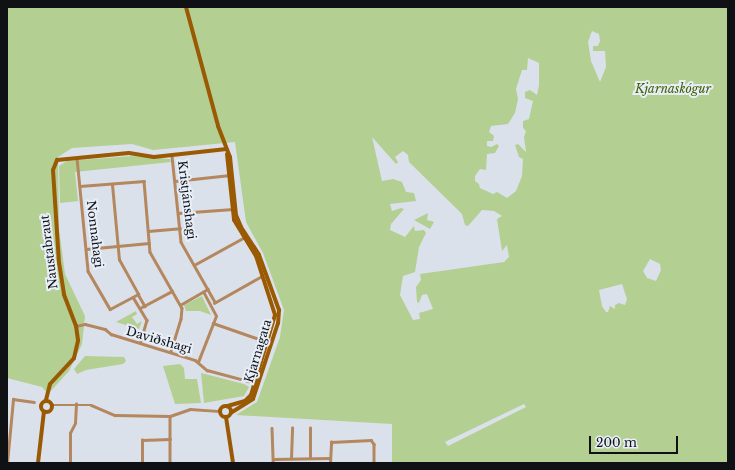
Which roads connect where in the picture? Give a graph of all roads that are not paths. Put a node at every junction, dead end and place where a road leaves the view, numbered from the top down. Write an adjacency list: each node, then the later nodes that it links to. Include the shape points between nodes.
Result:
1 (186, 7): 2 (street, Kjarnagata)
2 (226, 150): 3 (street); 5 (street, Kjarnagata)
3 (172, 156): 4 (street, via 150,157 129,153); 6 (street, Kristjánshagi)
4 (77, 157): 8 (street, Nonnahagi); 30 (street, Naustabraut, via 57,160 53,170 59,262 66,300)
5 (230, 175): 6 (street); 9 (street, Kjarnagata)
6 (175, 181): 10 (street, Kristjánshagi)
7 (112, 184): 8 (street); 12 (street, via 144,181); 15 (street)
8 (80, 186): 16 (street, Nonnahagi)
9 (234, 209): 10 (street); 13 (street, Kjarnagata, via 236,226)
10 (178, 213): 11 (street, Kristjánshagi)
11 (180, 228): 12 (street); 17 (street, Kristjánshagi, via 182,242)
12 (148, 231): 14 (street)
13 (246, 237): 17 (street); 18 (street, Kjarnagata)
14 (149, 243): 15 (street); 20 (street, via 150,252)
15 (117, 246): 16 (street); 22 (street, via 120,264)
16 (86, 249): 23 (street, Nonnahagi, via 88,271 110,308)
17 (194, 266): 19 (street, Kristjánshagi)
18 (264, 275): 24 (street); 32 (street, Kjarnagata, via 275,316)
19 (208, 289): 21 (street); 24 (street, Kristjánshagi)
20 (172, 291): 26 (street); 27 (street)
21 (204, 292): 25 (street); 26 (street)
22 (138, 294): 23 (street); 27 (street)
23 (133, 297): 28 (street)
24 (215, 302): 25 (street)
25 (211, 304): 29 (street, via 216,314)
26 (180, 305): 33 (street, via 181,319)
27 (145, 306): 28 (street)
28 (140, 308): 31 (street, via 147,322)
29 (214, 323): 32 (street); 34 (street)
30 (76, 326): 31 (street, Daviðshagi, via 85,324 105,329 135,343); 36 (street, Naustabraut, via 78,340 75,355 50,384)
31 (141, 342): 33 (street, Daviðshagi)
32 (269, 342): 35 (street, Kjarnagata)
33 (171, 351): 34 (street, Daviðshagi)
34 (198, 362): 35 (street, Daviðshagi, via 207,370)
35 (256, 383): 40 (street, Kjarnagata, via 247,400); 43 (street, Kjarnagata, via 252,400)
36 (46, 400): 39 (street); 42 (street, Naustabraut, via 40,404)
37 (34, 402): 54 (street, via 13,399)
38 (76, 404): 39 (street); 44 (street, via 91,405 115,415); 56 (street, via 75,423 70,433)
39 (51, 405): 42 (street, via 50,410)
40 (227, 406): 41 (street, via 222,407); 43 (street)
41 (220, 411): 44 (street, via 190,409); 45 (street)
42 (44, 412): 55 (street)
43 (231, 413): 45 (street, Kjarnagata)
44 (170, 416): 49 (street)
45 (226, 417): 59 (street)
46 (272, 428): 52 (street)
47 (292, 428): 53 (street)
48 (310, 428): 50 (street)
49 (170, 439): 57 (street, via 142,440); 58 (street)
50 (310, 458): 51 (street); 53 (street)
51 (330, 458): 61 (street); 62 (street, via 331,442 371,440 374,444)
52 (273, 459): 53 (street); 60 (street)
53 (291, 459)
54 (7, 463)
55 (38, 463)
56 (70, 463)
57 (142, 463)
58 (170, 463)
59 (233, 463)
60 (273, 463)
61 (330, 463)
62 (374, 463)

